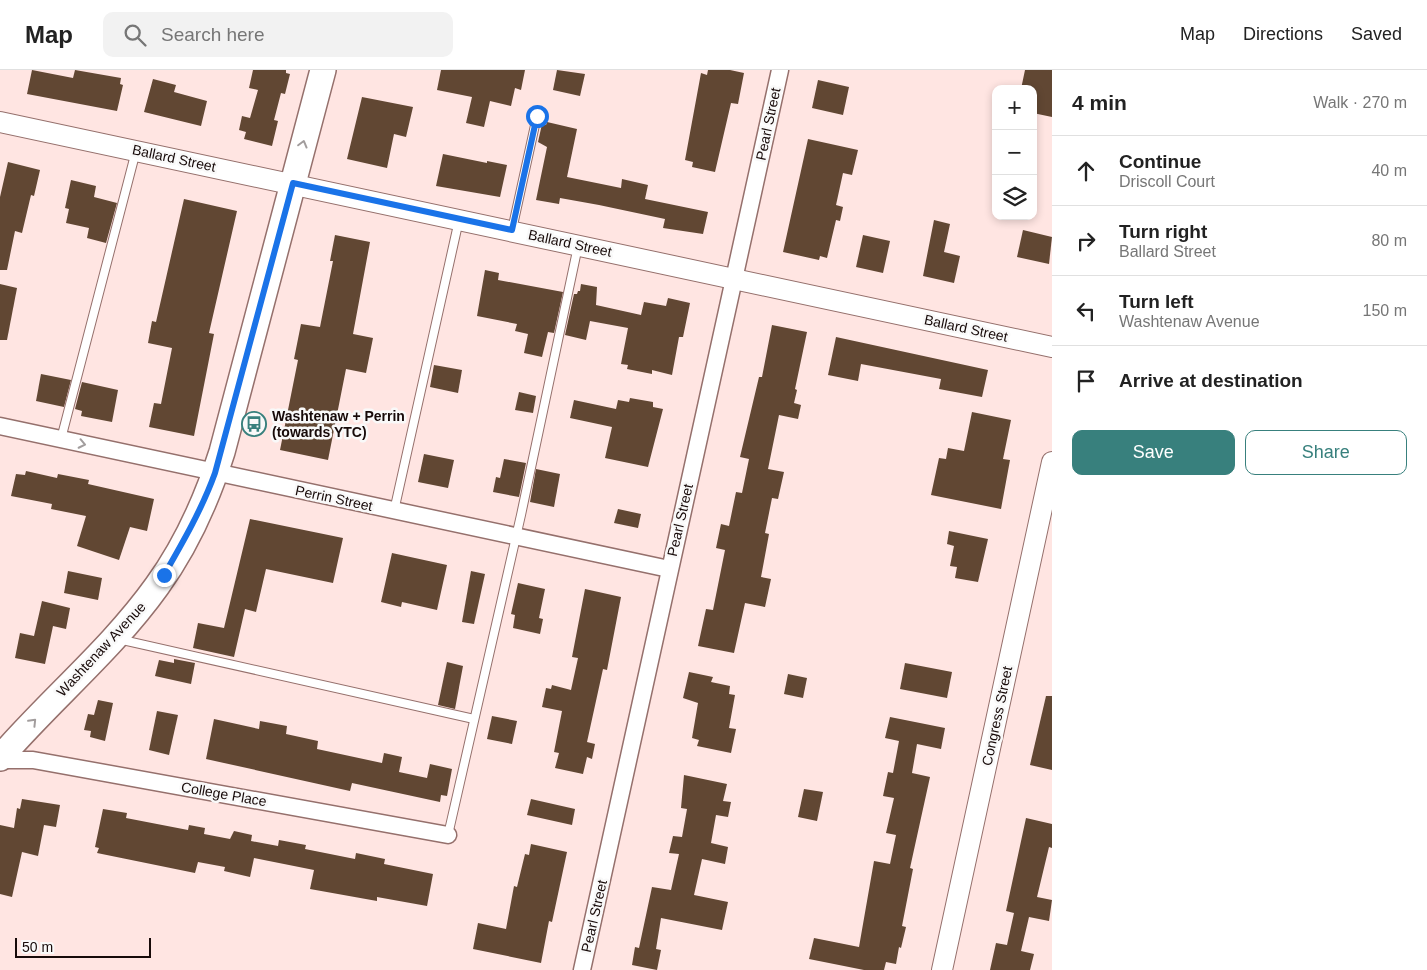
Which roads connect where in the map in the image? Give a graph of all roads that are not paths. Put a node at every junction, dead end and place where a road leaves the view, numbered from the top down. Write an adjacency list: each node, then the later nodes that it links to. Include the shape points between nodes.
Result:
1 (323, 70): 6 (main road, Washtenaw Avenue, one-way to 1)
2 (780, 70): 10 (street, Pearl Street)
3 (537, 116): 8 (lane)
4 (0, 122): 5 (street, Ballard Street)
5 (136, 149): 6 (street, Ballard Street); 13 (lane)
6 (293, 183): 7 (street, Ballard Street); 15 (main road, Washtenaw Avenue)
7 (459, 219): 8 (street, Ballard Street); 16 (lane)
8 (512, 230): 9 (street, Ballard Street)
9 (578, 245): 10 (street, Ballard Street); 17 (lane)
10 (734, 279): 11 (street, Ballard Street); 18 (street, Pearl Street)
11 (1052, 347)
12 (0, 426): 13 (street, Perrin Street)
13 (61, 439): 15 (street, Perrin Street, one-way to 15)
14 (1052, 462): 24 (street, Congress Street)
15 (215, 473): 16 (street, Perrin Street); 19 (main road, Washtenaw Avenue, via 188,535 164,575)
16 (394, 511): 17 (street, Perrin Street)
17 (516, 537): 18 (street, Perrin Street); 20 (lane)
18 (669, 570): 23 (street, Pearl Street)
19 (114, 637): 20 (lane); 21 (main road, Washtenaw Avenue, one-way to 19)
20 (474, 719): 22 (lane)
21 (0, 759): 22 (street, College Place, via 33,760)
22 (448, 834)
23 (582, 970)
24 (942, 970)

